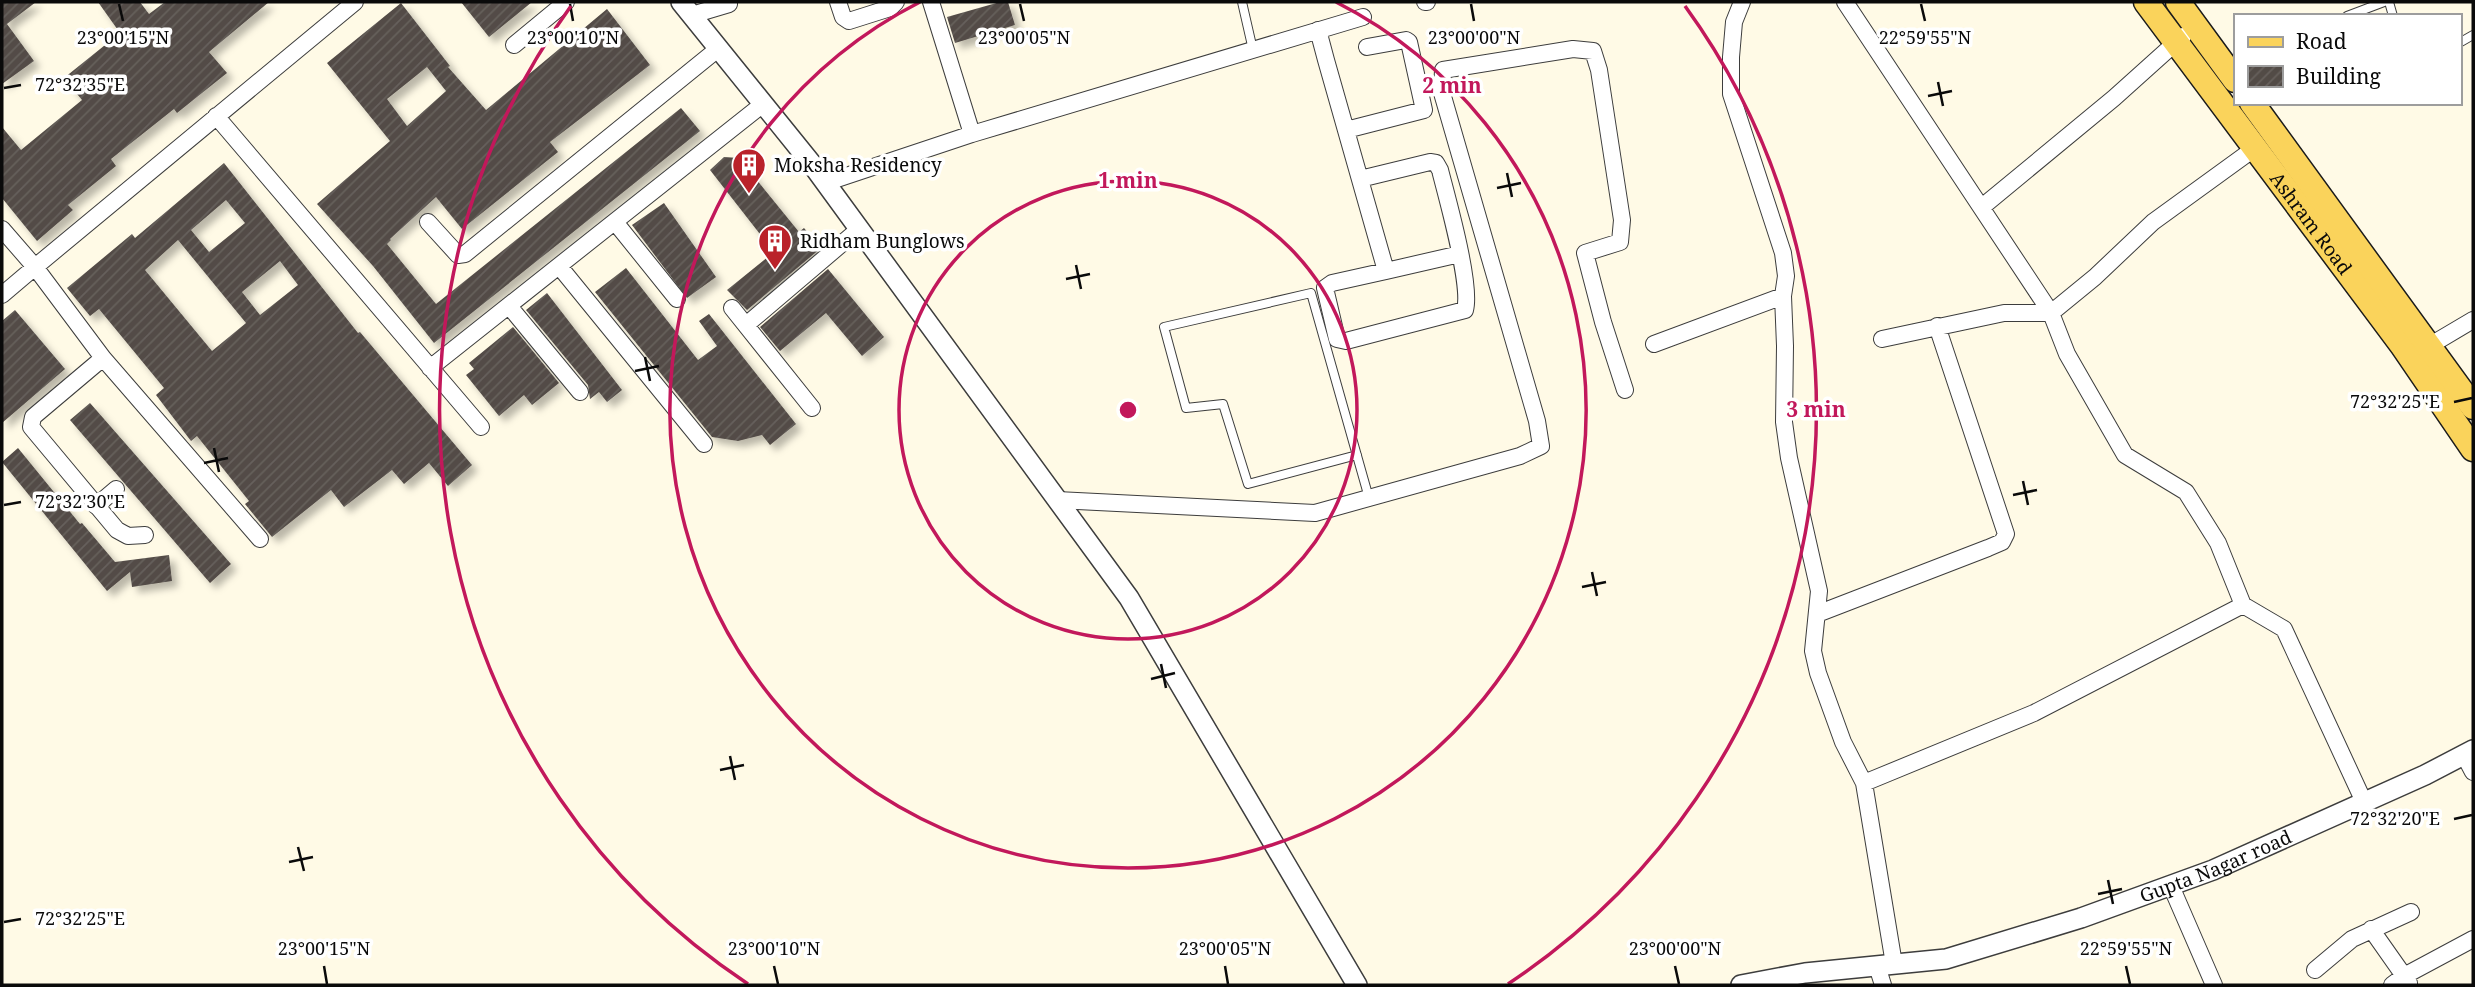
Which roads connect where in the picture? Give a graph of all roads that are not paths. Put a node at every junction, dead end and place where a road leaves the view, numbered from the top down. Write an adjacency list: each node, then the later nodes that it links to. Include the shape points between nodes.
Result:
1 (355, 2): 26 (street)
2 (566, 2): 19 (street)
3 (734, 2): 13 (street)
4 (838, 2): 5 (street, via 849,21)
5 (896, 2)
6 (931, 2): 28 (street)
7 (1242, 2): 22 (lane)
8 (1742, 2): 42 (street, via 1734,22 1731,94 1783,253)
9 (1844, 2): 32 (street)
10 (2146, 2): 18 (main road, Ashram Road)
11 (2178, 2): 16 (main road)
12 (2386, 2): 14 (lane)
13 (686, 8): 21 (street)
14 (2353, 14)
15 (1363, 17): 17 (street)
16 (2195, 25): 18 (street); 23 (main road)
17 (1318, 30): 22 (street); 27 (street)
18 (2176, 43): 29 (main road, Ashram Road); 32 (street)
19 (514, 45)
20 (1367, 47): 27 (street, via 1409,42 1424,110)
21 (719, 48): 24 (street); 33 (street, via 462,256)
22 (1253, 50): 28 (street)
23 (2228, 67)
24 (763, 104): 31 (street); 34 (street)
25 (2253, 105): 52 (main road, Ashram Road)
26 (216, 116): 39 (street); 54 (street)
27 (1346, 130): 30 (street)
28 (972, 134): 31 (street)
29 (2255, 148): 46 (street, via 2153,222); 61 (main road, Ashram Road, via 2402,345)
30 (1360, 179): 37 (street, via 1436,163); 40 (street)
31 (825, 183): 36 (street)
32 (1982, 207): 46 (street)
33 (428, 222)
34 (615, 222): 38 (street); 43 (street)
35 (2, 229): 39 (street)
36 (859, 229): 48 (street); 65 (street)
37 (1460, 254): 40 (street); 40 (street, via 1465,310 1346,341 1337,339 1325,288)
38 (559, 266): 44 (street); 60 (street)
39 (35, 267): 41 (street); 53 (street)
40 (1387, 271)
41 (2, 295)
42 (1783, 296): 51 (street); 70 (street, via 1784,422 1819,591)
43 (677, 299)
44 (509, 306): 54 (street); 56 (street)
45 (732, 308): 48 (street)
46 (2051, 313): 49 (street, via 2004,313); 69 (street, via 2067,354 2125,455 2186,492 2218,543)
47 (2473, 320): 52 (street)
48 (746, 325): 58 (street)
49 (1937, 326): 50 (street); 70 (street, via 2006,534 2002,542 1988,548)
50 (1882, 338)
51 (1654, 344)
52 (2429, 345): 57 (main road, Ashram Road)
53 (103, 358): 66 (street, via 33,417 30,427); 68 (street)
54 (430, 368): 59 (street)
55 (1625, 390): 64 (street, via 1585,253 1620,242 1622,220 1593,51 1573,49 1443,70 1442,93 1541,446 1520,456)
56 (580, 392)
57 (2473, 407)
58 (812, 408)
59 (481, 427)
60 (704, 444)
61 (2473, 449)
62 (1357, 455): 62 (lane, via 1311,293 1164,327 1186,408 1223,404 1248,484); 64 (lane)
63 (116, 489): 66 (street)
64 (1368, 498): 65 (street, via 1315,513)
65 (1058, 500): 82 (street, via 1129,598)
66 (96, 506): 67 (street, via 123,535)
67 (145, 536)
68 (260, 539)
69 (2243, 606): 72 (street, via 2034,713); 73 (street, via 2284,629)
70 (1817, 614): 72 (street, via 1813,651 1818,673 1843,742)
71 (2470, 759): 73 (street, Gupta Nagar road)
72 (1864, 783): 78 (street)
73 (2364, 802): 74 (street, Gupta Nagar road)
74 (2171, 886): 78 (street, Gupta Nagar road, via 1946,959); 85 (street)
75 (2411, 912): 76 (street)
76 (2371, 929): 79 (street); 81 (street)
77 (2473, 939): 81 (street)
78 (1885, 965): 80 (street, Gupta Nagar road); 84 (street)
79 (2315, 970)
80 (1818, 978): 83 (street, Gupta Nagar road)
81 (2402, 982)
82 (1357, 985)
83 (1741, 985)
84 (1884, 985)
85 (2214, 985)

